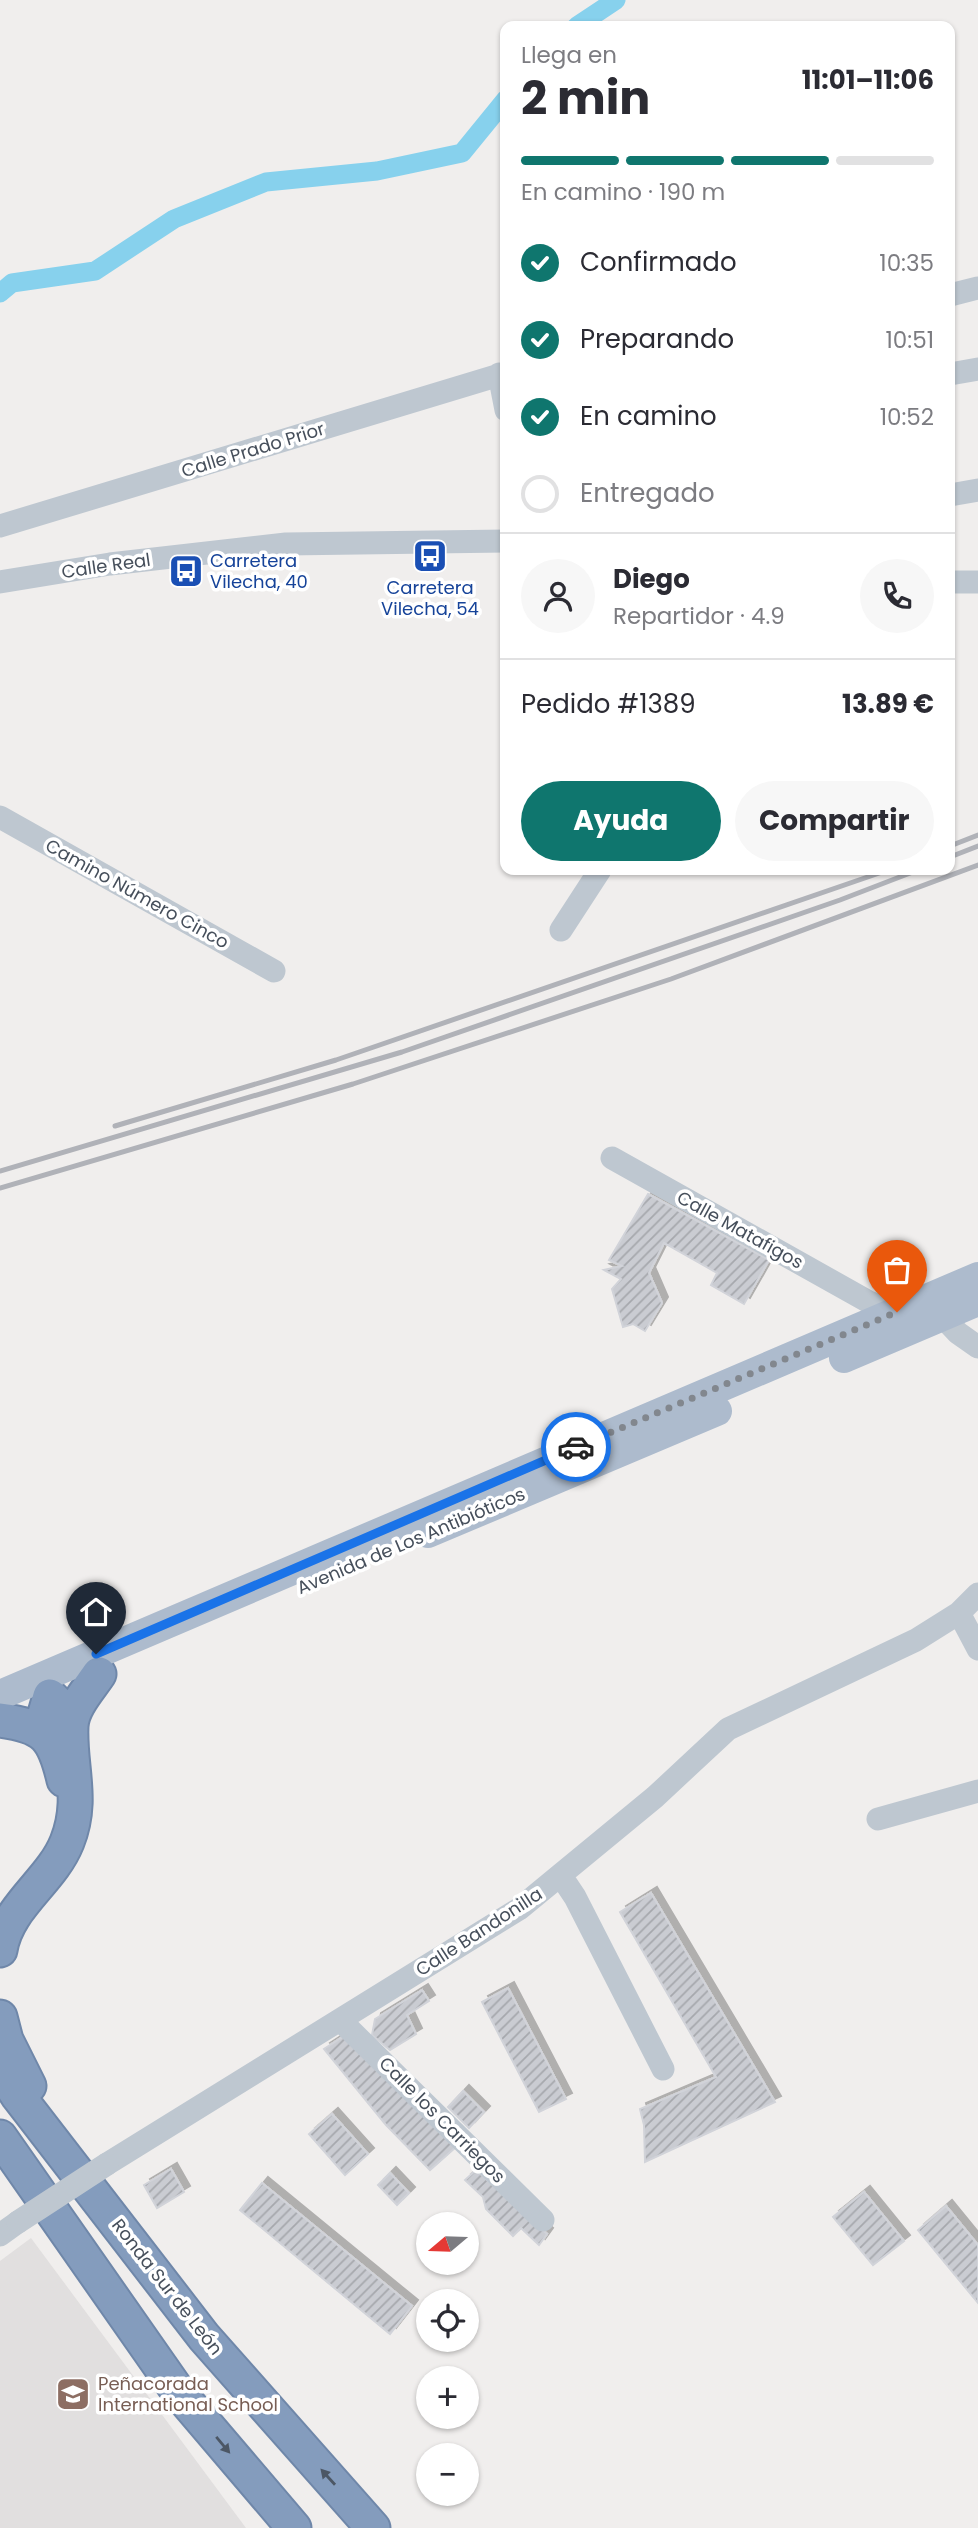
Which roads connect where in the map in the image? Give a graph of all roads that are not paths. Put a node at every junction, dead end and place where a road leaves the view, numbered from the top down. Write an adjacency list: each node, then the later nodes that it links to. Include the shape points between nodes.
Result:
1 (978, 288): 2 (street)
2 (955, 294)
3 (978, 369): 4 (street)
4 (955, 372)
5 (500, 374): 8 (street, Calle Prado Prior)
6 (978, 490): 7 (street)
7 (955, 494)
8 (0, 526)
9 (500, 541): 10 (street, Calle Real, via 286,544)
10 (0, 582)
11 (955, 582): 12 (street)
12 (978, 582)
13 (0, 817): 16 (street, Camino Número Cinco)
14 (597, 875): 15 (street)
15 (561, 930)
16 (274, 971)
17 (612, 1158): 22 (street, Calle Matafigos)
18 (978, 1277): 21 (main road, Avenida de Los Antibióticos)
19 (978, 1288): 23 (main road, via 948,1301)
20 (978, 1301): 23 (main road, Avenida de Los Antibióticos)
21 (897, 1312): 22 (main road, Avenida de Los Antibióticos); 23 (main road)
22 (865, 1315): 25 (main road, Avenida de Los Antibióticos)
23 (942, 1316): 24 (street); 26 (main road, Avenida de Los Antibióticos)
24 (978, 1347)
25 (621, 1428): 26 (main road, via 642,1433); 27 (main road, via 610,1445 488,1497); 28 (main road, Avenida de Los Antibióticos)
26 (674, 1429): 27 (main road, Avenida de Los Antibióticos)
27 (451, 1523): 32 (main road, Avenida de Los Antibióticos)
28 (311, 1561): 33 (main road, Avenida de Los Antibióticos); 34 (main road, via 271,1589 77,1675)
29 (978, 1594): 30 (street, Calle Bandonilla)
30 (959, 1614): 31 (street); 40 (street, Calle Bandonilla, via 916,1640 728,1729)
31 (978, 1649)
32 (99, 1674): 34 (main road, Avenida de Los Antibióticos); 37 (highway)
33 (0, 1695)
34 (50, 1696): 35 (main road, via 22,1698); 36 (main road, Avenida de Los Antibióticos); 37 (highway, via 44,1717)
35 (0, 1707)
36 (0, 1718): 37 (highway)
37 (59, 1729): 41 (highway, via 57,1752 64,1780 61,1826 40,1864); 42 (highway, via 76,1809 66,1844 18,1909)
38 (978, 1791): 39 (street)
39 (878, 1819)
40 (561, 1876): 44 (street, Calle Bandonilla, via 519,1909); 46 (street)
41 (0, 1890)
42 (0, 1950)
43 (0, 2017): 48 (highway, via 6,2040)
44 (340, 2020): 50 (street, Calle los Carriegos); 51 (street, Calle Bandonilla, bridge)
45 (0, 2068): 48 (highway, Ronda Sur de León)
46 (663, 2069)
47 (0, 2137): 52 (highway)
48 (63, 2154): 54 (highway, Ronda Sur de León, one-way to 48, via 204,2337)
49 (0, 2155): 52 (highway)
50 (543, 2220)
51 (9, 2229)
52 (179, 2393): 53 (highway, one-way to 53)
53 (294, 2528)
54 (373, 2528)

